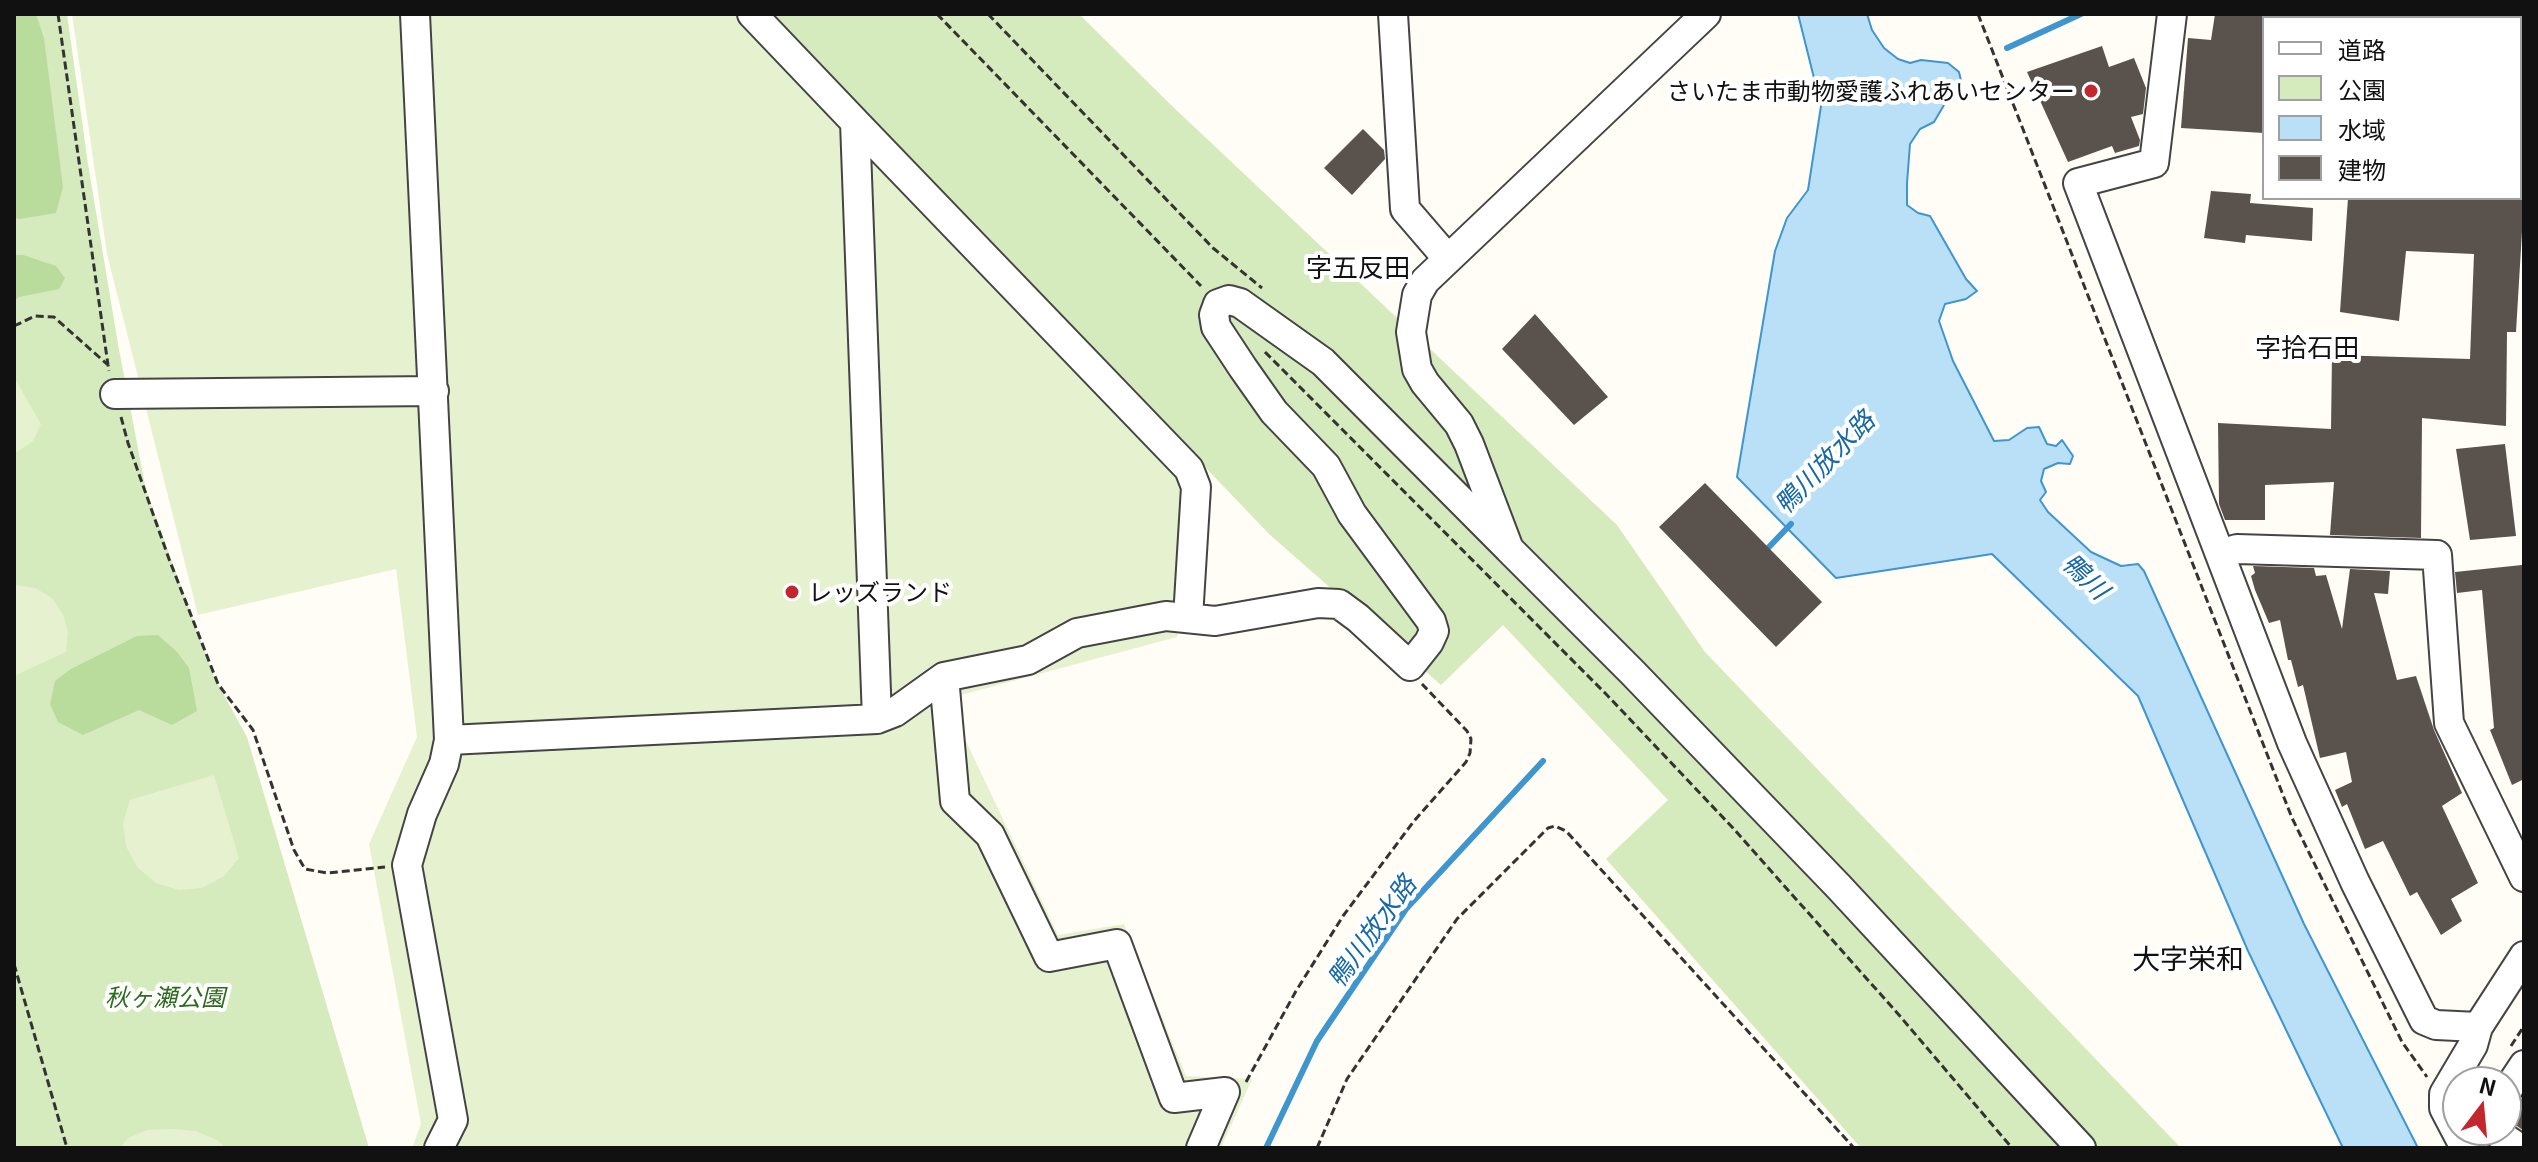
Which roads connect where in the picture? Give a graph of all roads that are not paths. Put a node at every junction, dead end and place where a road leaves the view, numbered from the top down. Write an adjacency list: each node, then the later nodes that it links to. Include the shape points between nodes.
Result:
1 (415, 14): 8 (street)
2 (752, 14): 6 (street)
3 (1393, 14): 7 (street, via 1405,209)
4 (1706, 14): 7 (street)
5 (2172, 14): 11 (street, via 2154,163 2078,183)
6 (855, 122): 12 (street, via 1189,469 1196,487); 14 (street)
7 (1448, 259): 10 (street, via 1417,295 1411,332 1417,369 1459,424)
8 (434, 391): 9 (street); 15 (street)
9 (115, 394)
10 (1509, 549): 12 (street, via 1323,362 1229,300 1218,304 1216,327 1274,412 1326,466 1352,514 1434,631 1410,666 1339,604 1215,621); 21 (street, via 1828,876)
11 (2220, 554): 16 (street, via 2237,549 2437,555 2449,723); 18 (street, via 2308,779 2424,1020)
12 (1188, 618): 13 (street, via 1166,616 1077,633 1028,660)
13 (944, 677): 14 (street); 20 (street, via 955,801 990,835 1049,957 1117,944 1174,1098 1225,1092)
14 (877, 719): 15 (street)
15 (449, 740): 19 (street, via 407,865 453,1120)
16 (2524, 877)
17 (2524, 956): 18 (street)
18 (2478, 1027): 22 (street, via 2444,1094 2444,1108)
19 (439, 1148)
20 (1201, 1148)
21 (2081, 1148)
22 (2465, 1148)

